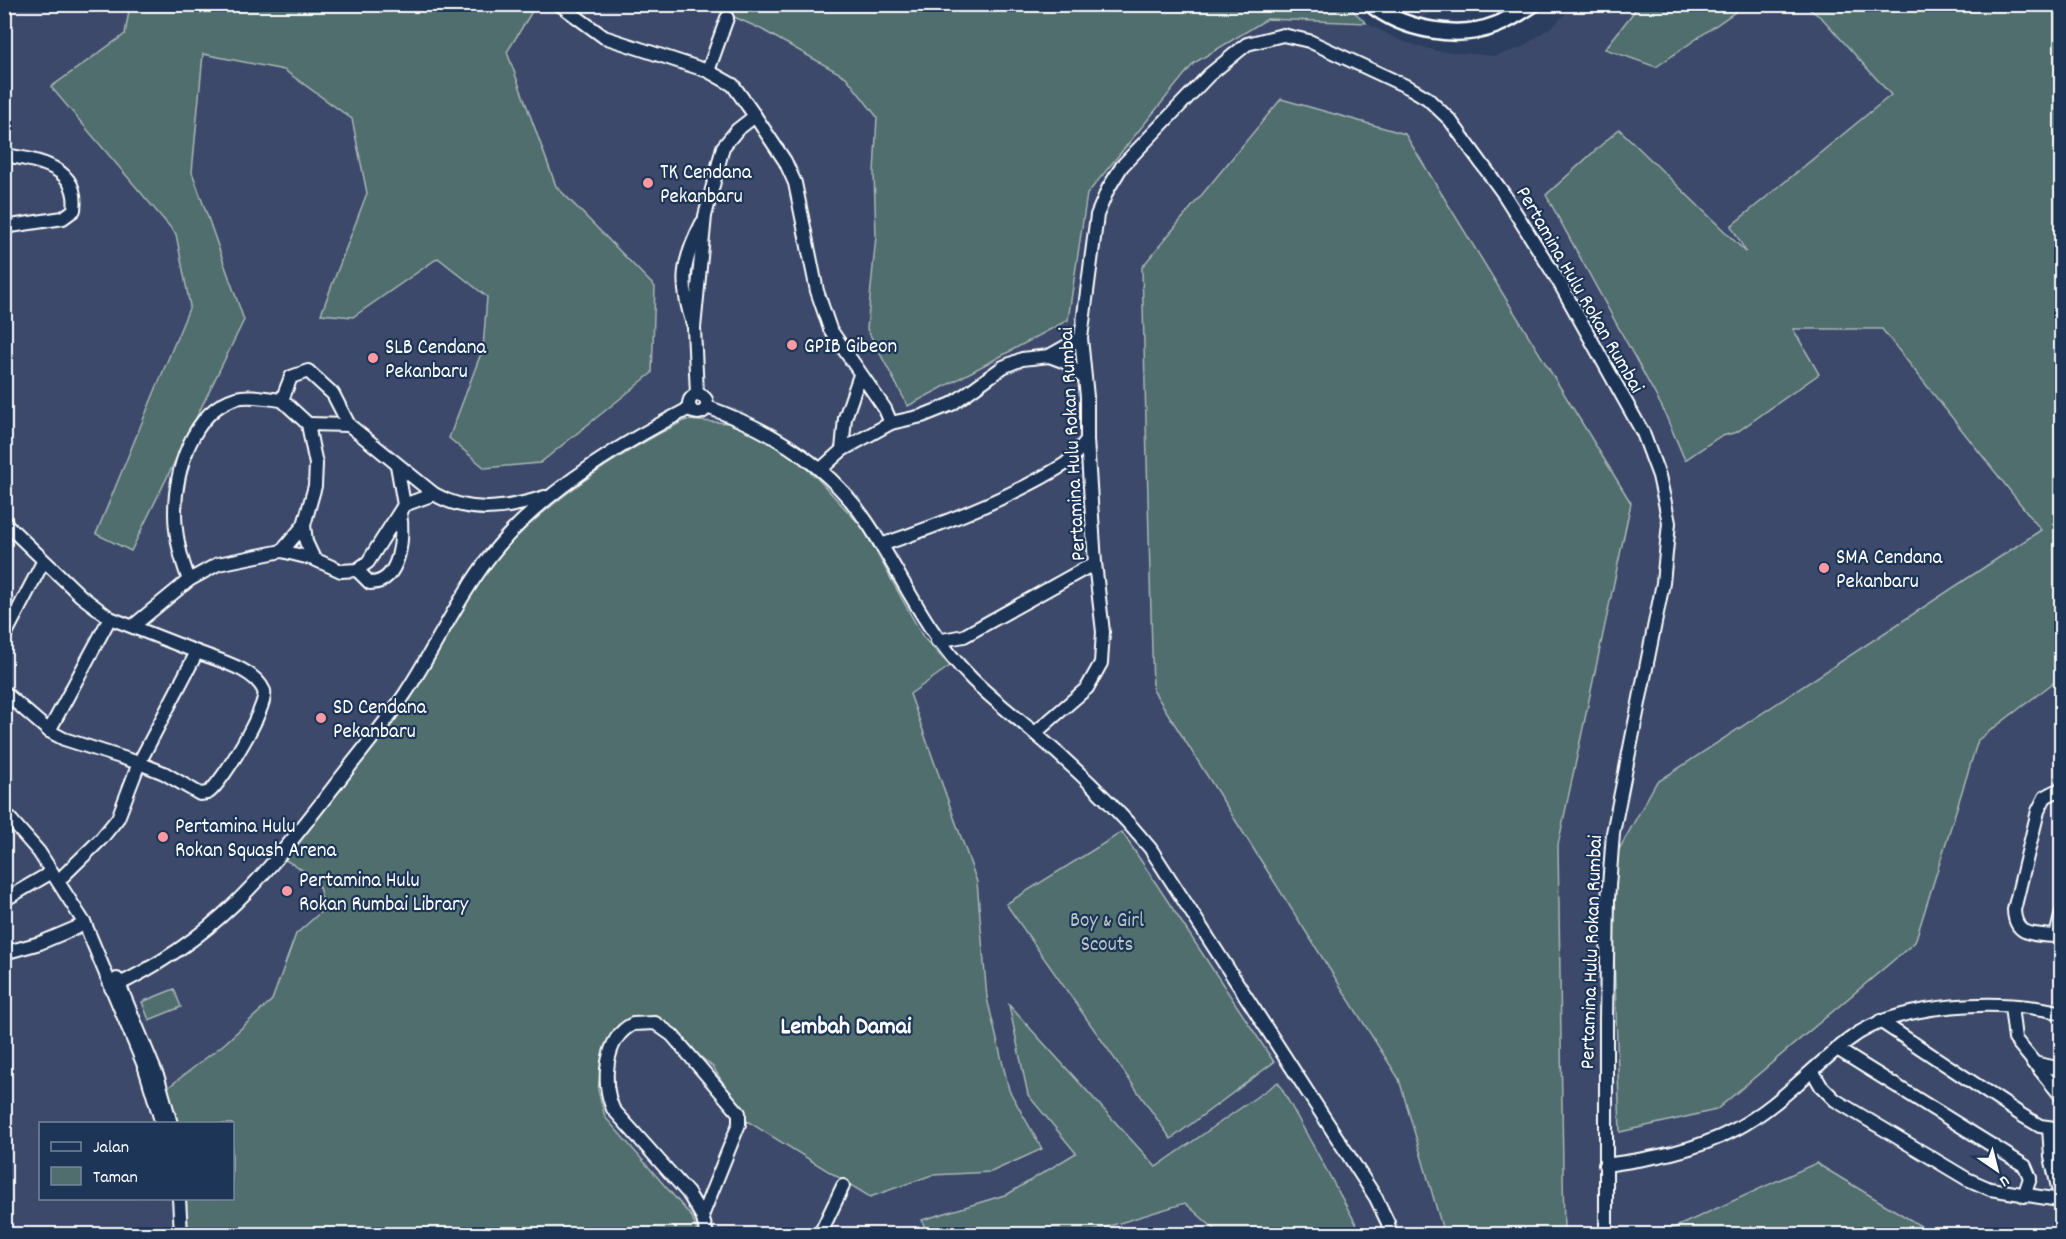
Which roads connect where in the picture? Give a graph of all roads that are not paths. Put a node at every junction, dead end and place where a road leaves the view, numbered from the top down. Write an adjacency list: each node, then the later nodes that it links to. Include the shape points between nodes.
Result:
1 (559, 4): 5 (street, via 604,37)
2 (1371, 4): 3 (main road, via 1390,17 1445,31 1495,26)
3 (1533, 4)
4 (727, 18): 5 (street)
5 (708, 71): 6 (street, via 733,85)
6 (755, 116): 8 (street, via 723,147); 13 (street, via 795,183 817,291 830,329)
7 (4, 155): 9 (street, via 56,168 76,194 74,210 63,218)
8 (705, 216): 10 (street); 10 (street, via 683,266)
9 (4, 227)
10 (694, 328): 15 (street)
11 (1081, 338): 12 (street); 14 (street, Pertamina Hulu Rokan Rumbai); 69 (street, Pertamina Hulu Rokan Rumbai, via 1097,215 1122,166 1233,53 1247,44 1283,35 1309,41 1427,98 1450,120 1503,193 1559,282 1643,434 1659,476 1669,524 1663,583 1613,833 1608,900)
12 (1049, 356): 14 (street, via 1065,362); 19 (street, via 1022,359 1003,367 952,404)
13 (860, 375): 19 (street); 23 (street, via 845,418)
14 (1084, 378): 22 (street, Pertamina Hulu Rokan Rumbai)
15 (697, 394): 17 (street, via 706,398); 18 (street, via 690,399)
16 (282, 400): 20 (street); 21 (street, via 291,377 308,371 333,394); 39 (street, via 237,398 219,406 189,444 175,513 182,562)
17 (707, 407): 18 (street, via 699,413); 26 (street, via 778,439)
18 (690, 408): 29 (street)
19 (891, 423): 23 (street)
20 (308, 424): 21 (street); 32 (street, via 316,464 315,486)
21 (349, 424): 25 (street)
22 (1087, 440): 24 (street); 27 (street, Pertamina Hulu Rokan Rumbai)
23 (842, 450): 26 (street)
24 (1067, 463): 27 (street); 33 (street, via 976,507)
25 (397, 465): 28 (street); 30 (street)
26 (821, 469): 33 (street, via 847,496)
27 (1090, 471): 37 (street, Pertamina Hulu Rokan Rumbai)
28 (434, 494): 29 (street, via 462,507 493,509); 30 (street)
29 (550, 496): 57 (street, via 490,556 404,694 265,874 189,943)
30 (402, 509): 38 (street, via 368,562); 38 (street, via 400,540 389,577 370,583)
31 (4, 522): 36 (street)
32 (304, 525): 34 (street); 35 (street)
33 (881, 545): 43 (street)
34 (282, 550): 35 (street); 39 (street, via 218,564)
35 (314, 559): 38 (street, via 341,571)
36 (43, 562): 40 (street); 42 (street)
37 (1095, 563): 43 (street, via 964,636); 47 (street, Pertamina Hulu Rokan Rumbai, via 1103,632 1101,663 1087,688)
38 (357, 570)
39 (189, 580): 41 (street)
40 (110, 618): 41 (street); 46 (street)
41 (133, 626): 44 (street)
42 (4, 637)
43 (937, 641): 47 (street, via 973,680)
44 (197, 652): 48 (street); 48 (street, via 257,681 265,693 263,708 219,780 206,793 200,794)
45 (4, 692): 46 (street)
46 (49, 731): 48 (street)
47 (1035, 733): 80 (street, via 1110,803 1150,848 1376,1198)
48 (140, 763): 51 (street, via 118,818 101,839)
49 (2061, 788): 55 (street, via 2045,797 2038,811 2014,910 2020,929)
50 (4, 812): 51 (street)
51 (55, 876): 52 (street); 54 (street)
52 (4, 900)
53 (2061, 912): 55 (street)
54 (85, 924): 56 (street); 57 (street)
55 (2059, 937)
56 (4, 953)
57 (116, 986): 66 (street); 67 (street, via 158,1077)
58 (2011, 1006): 59 (street); 60 (street, via 1950,1008); 62 (street, via 2015,1039)
59 (2061, 1013)
60 (1880, 1021): 61 (street); 68 (street, via 2014,1111)
61 (1837, 1049): 64 (street); 71 (street, via 2025,1166 2030,1178)
62 (2033, 1063): 63 (street); 65 (street)
63 (2061, 1069)
64 (1813, 1072): 69 (street, via 1736,1129 1659,1157); 71 (street, via 1835,1100 1903,1143 1967,1179 1990,1189)
65 (2061, 1098)
66 (161, 1122)
67 (170, 1122)
68 (2055, 1129): 74 (street)
69 (1605, 1165): 81 (street, Pertamina Hulu Rokan Rumbai)
70 (843, 1186): 79 (street)
71 (2024, 1196): 74 (street)
72 (172, 1200): 76 (street)
73 (179, 1200): 77 (street)
74 (2060, 1203)
75 (702, 1216): 75 (street, via 688,1193 613,1109 608,1098 610,1053 619,1036 633,1024 656,1023 672,1035 739,1113 739,1124); 78 (street)
76 (173, 1234)
77 (181, 1234)
78 (707, 1234)
79 (820, 1234)
80 (1390, 1234)
81 (1606, 1234)

